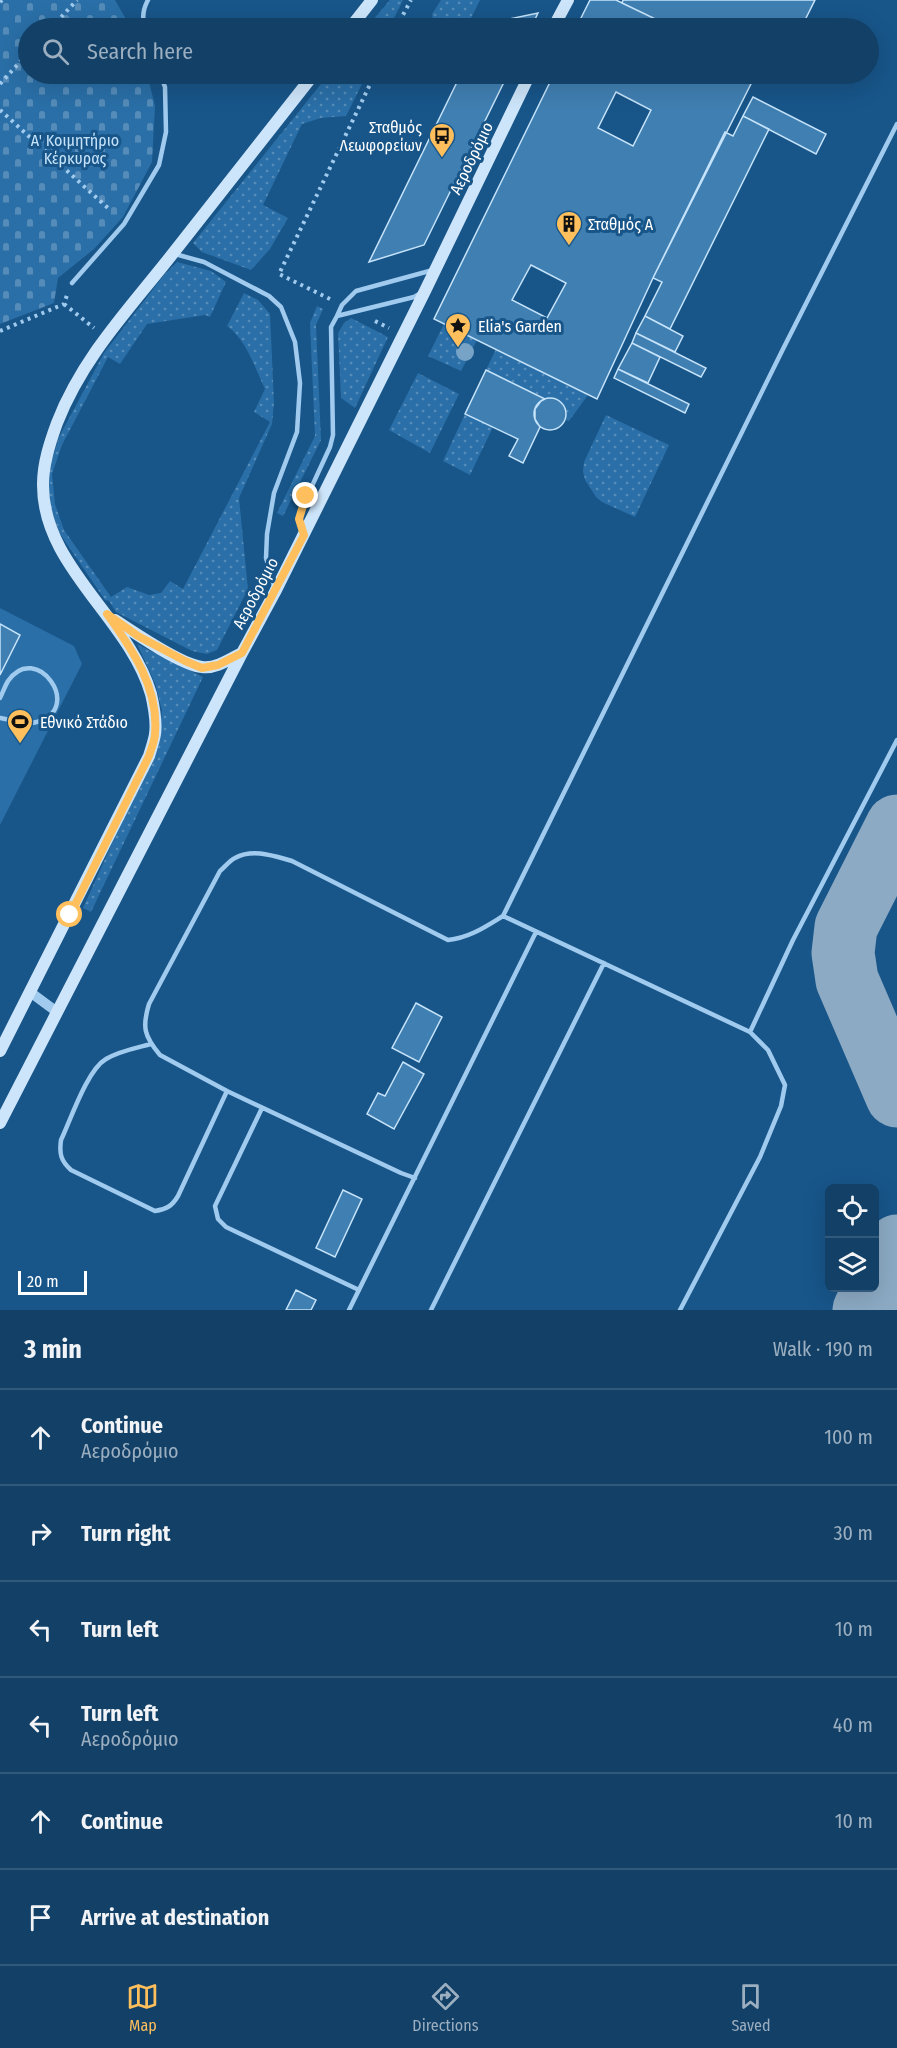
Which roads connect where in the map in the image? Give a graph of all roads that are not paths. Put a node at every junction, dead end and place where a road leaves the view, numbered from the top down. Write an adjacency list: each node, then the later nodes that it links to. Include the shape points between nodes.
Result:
1 (148, 0): 4 (lane)
2 (372, 0): 5 (main road)
3 (568, 0): 6 (main road)
4 (144, 18)
5 (358, 18)
6 (558, 18)
7 (164, 84): 13 (lane, via 166,132 159,165 124,224)
8 (306, 84): 11 (main road)
9 (525, 84): 12 (main road, Αεροδρόμιο)
10 (897, 124): 23 (lane)
11 (174, 253): 17 (lane, via 204,262 269,297 281,307 295,342 300,383 297,432 274,493 267,534 266,558); 18 (main road, via 104,337 81,372 66,398 49,444 42,483 54,537)
12 (436, 270): 14 (main road, Αεροδρόμιο); 15 (lane, via 356,291 342,305)
13 (72, 283)
14 (425, 291): 15 (lane); 16 (main road, Αεροδρόμιο)
15 (338, 316): 16 (lane, via 331,327 333,435 300,512)
16 (304, 535): 17 (main road, Αεροδρόμιο)
17 (275, 592): 19 (main road, Αεροδρόμιο)
18 (107, 614): 19 (main road, via 138,636 202,668); 26 (main road, via 145,675 154,708 155,734 149,756)
19 (242, 653): 27 (main road, Αεροδρόμιο)
20 (0, 698): 21 (lane, via 14,674 31,669 48,675 57,690 55,707 43,719 26,723)
21 (0, 718)
22 (897, 740): 28 (lane)
23 (503, 916): 24 (lane); 29 (lane, via 461,939 448,940 291,861 268,854 249,853 234,858 220,871 149,1004 145,1031)
24 (536, 932): 25 (lane); 34 (lane)
25 (604, 963): 28 (lane); 37 (lane)
26 (30, 992): 27 (street); 30 (main road)
27 (57, 1012): 33 (main road, Αεροδρόμιο)
28 (750, 1032): 38 (lane, via 768,1050 784,1085 781,1107 760,1157)
29 (151, 1044): 31 (lane, via 160,1055); 31 (lane, via 116,1054 93,1069 61,1140 59,1152 72,1170 155,1211 173,1205)
30 (0, 1051)
31 (227, 1091): 32 (lane)
32 (262, 1108): 34 (lane); 35 (lane, via 215,1206 218,1219 226,1227)
33 (0, 1123)
34 (415, 1178): 35 (lane)
35 (360, 1290): 36 (lane)
36 (349, 1310)
37 (431, 1310)
38 (680, 1310)

